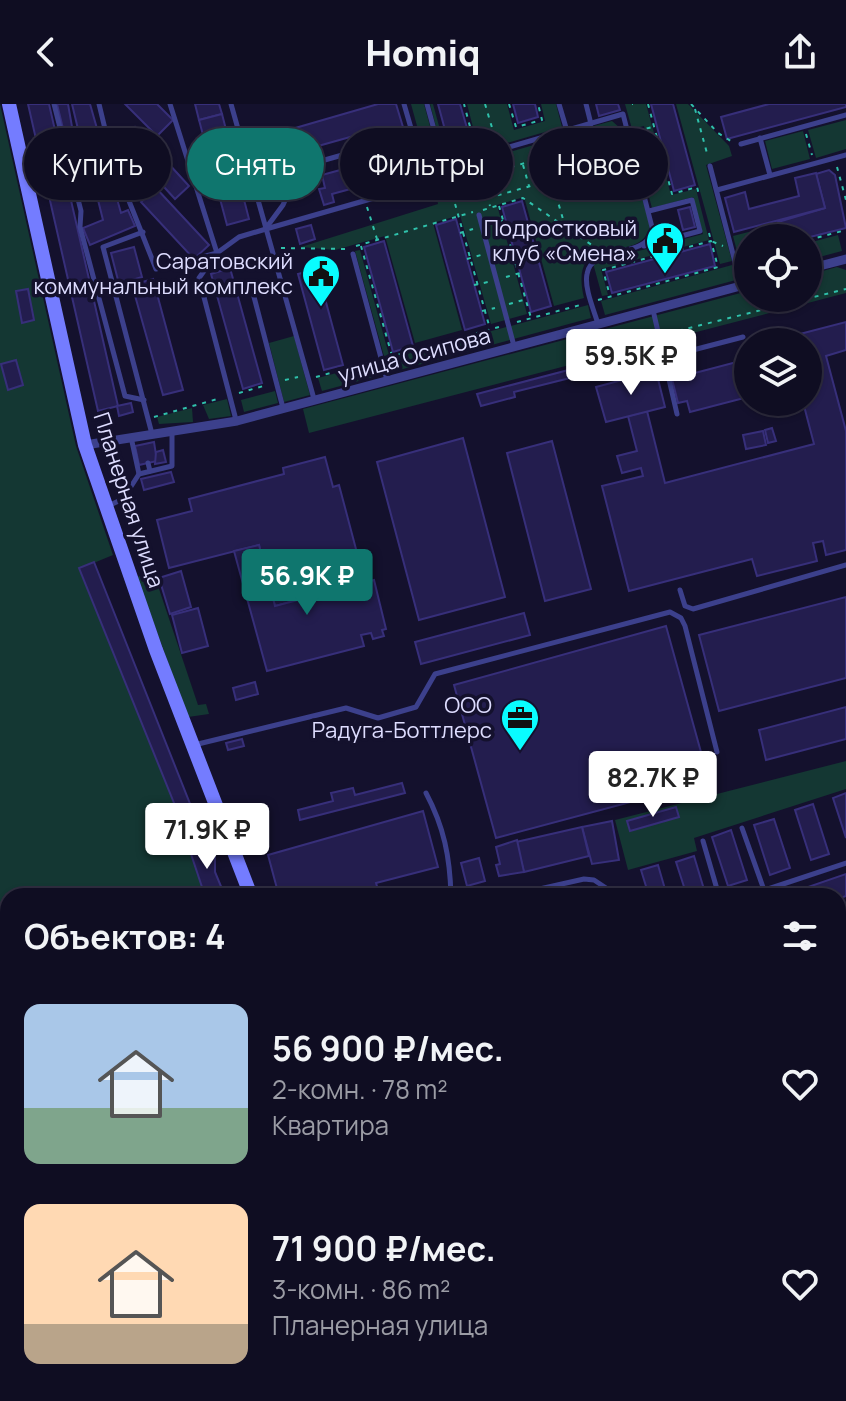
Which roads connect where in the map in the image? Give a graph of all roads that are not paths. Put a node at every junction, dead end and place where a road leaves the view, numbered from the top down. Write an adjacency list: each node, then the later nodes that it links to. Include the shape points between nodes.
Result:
1 (9, 104): 49 (main road, Планерная улица)
2 (54, 104): 12 (lane)
3 (99, 104): 27 (lane, via 112,158)
4 (170, 104): 30 (lane)
5 (231, 104): 26 (lane)
6 (404, 104): 26 (lane, via 413,135 300,167)
7 (427, 104): 16 (lane, via 444,166)
8 (559, 104): 13 (lane)
9 (586, 104): 11 (lane)
10 (846, 115): 15 (lane)
11 (591, 124): 14 (lane); 24 (lane, via 623,114)
12 (60, 128)
13 (566, 128)
14 (577, 128)
15 (760, 138): 17 (lane); 20 (lane)
16 (529, 141)
17 (741, 144)
18 (846, 155): 20 (lane)
19 (710, 166): 21 (lane)
20 (770, 175): 21 (lane)
21 (717, 191): 29 (lane)
22 (78, 200): 42 (lane, via 80,227 125,396)
23 (365, 200): 26 (lane)
24 (649, 211): 28 (lane, via 653,231); 28 (lane, via 692,200 700,231)
25 (479, 215): 39 (lane)
26 (266, 229): 30 (lane, via 239,237); 43 (lane)
27 (143, 232): 30 (lane, via 156,269); 42 (lane, via 103,247)
28 (641, 247): 37 (lane, via 590,265 586,276)
29 (734, 248)
30 (217, 253): 46 (lane, via 199,278)
31 (353, 254): 41 (lane)
32 (846, 259): 33 (street)
33 (822, 265)
34 (734, 288): 36 (street, улица Осипова)
35 (253, 293): 44 (lane)
36 (653, 310): 37 (street, улица Осипова); 40 (lane)
37 (598, 325): 39 (street, улица Осипова)
38 (734, 339): 40 (lane)
39 (514, 347): 41 (street, улица Осипова)
40 (666, 357): 45 (lane)
41 (388, 381): 43 (street, улица Осипова)
42 (144, 400): 48 (lane)
43 (315, 400): 44 (street, улица Осипова)
44 (283, 409): 46 (street, улица Осипова)
45 (677, 414)
46 (237, 421): 47 (street, улица Осипова)
47 (172, 433): 48 (street, улица Осипова); 51 (lane, via 172,466)
48 (142, 438): 49 (street, улица Осипова); 52 (lane)
49 (85, 445): 53 (main road, Планерная улица)
50 (148, 463): 51 (lane)
51 (150, 471): 52 (lane)
52 (139, 474): 53 (lane, via 123,499)
53 (105, 508): 56 (main road, Планерная улица)
54 (846, 565): 55 (lane, via 693,609 685,606)
55 (680, 590)
56 (193, 745): 57 (lane, via 346,708 378,718 416,707 435,674 670,612 685,626); 62 (main road, Планерная улица)
57 (717, 752)
58 (426, 793): 63 (lane, via 451,860)
59 (742, 828): 67 (lane)
60 (703, 841): 66 (lane)
61 (846, 863): 68 (lane)
62 (248, 888)
63 (451, 888)
64 (544, 888): 65 (lane, via 584,879)
65 (606, 888)
66 (717, 888)
67 (763, 888)
68 (770, 888)

